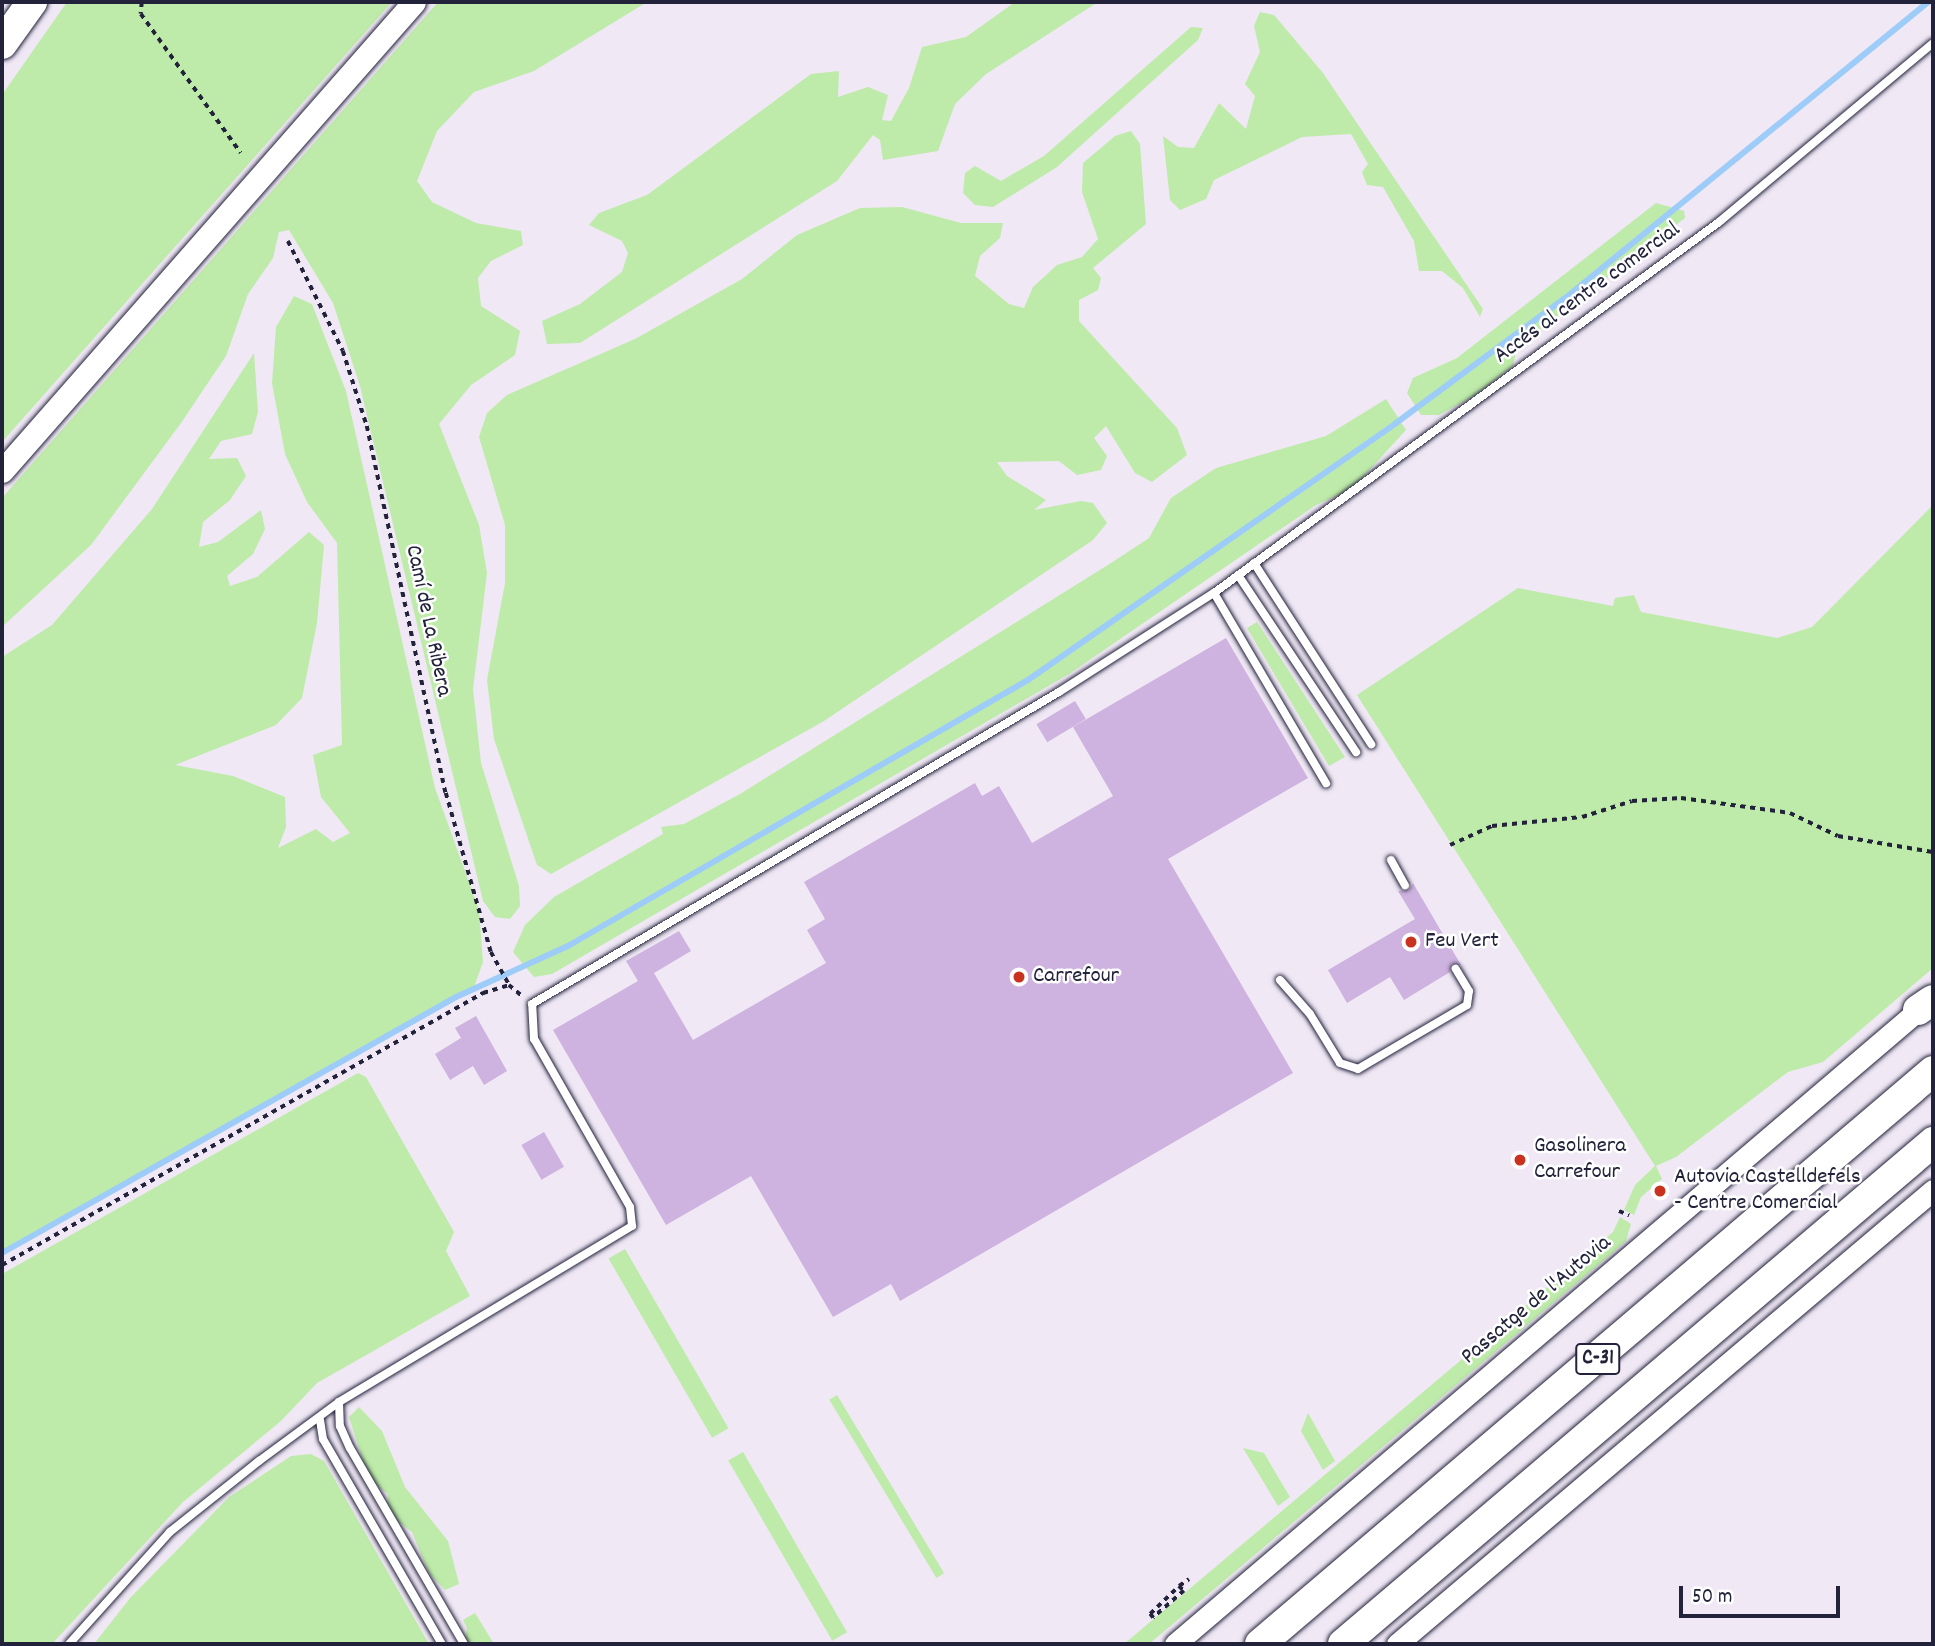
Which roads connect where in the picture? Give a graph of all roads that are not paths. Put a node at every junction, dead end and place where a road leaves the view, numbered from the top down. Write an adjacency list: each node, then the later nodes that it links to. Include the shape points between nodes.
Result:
1 (32, 2): 4 (highway)
2 (414, 2): 5 (main road)
3 (1933, 43): 6 (lane, Accés al centre comercial, via 1719,222)
4 (2, 44)
5 (2, 471)
6 (1254, 563): 7 (lane, Accés al centre comercial); 9 (lane)
7 (1238, 575): 8 (lane, Accés al centre comercial); 10 (lane)
8 (1214, 593): 11 (lane); 20 (lane, Accés al centre comercial, via 1059,692 532,1004 534,1039 630,1207 632,1226)
9 (1371, 744)
10 (1356, 752)
11 (1326, 783)
12 (1391, 860): 13 (lane)
13 (1405, 885)
14 (1456, 969): 15 (lane, via 1468,991 1468,1005 1358,1069 1340,1063 1310,1014)
15 (1280, 980)
16 (1928, 1003): 25 (street, Passatge de l'Autovia)
17 (1933, 1071): 26 (highway, C-31)
18 (1933, 1142): 27 (highway, C-31)
19 (1933, 1190): 28 (street)
20 (339, 1402): 21 (lane); 24 (lane, via 340,1426 351,1448)
21 (320, 1420): 22 (lane, via 170,1532); 23 (lane, via 323,1439)
22 (69, 1644)
23 (442, 1644)
24 (464, 1644)
25 (1175, 1644)
26 (1260, 1644)
27 (1343, 1644)
28 (1396, 1644)

